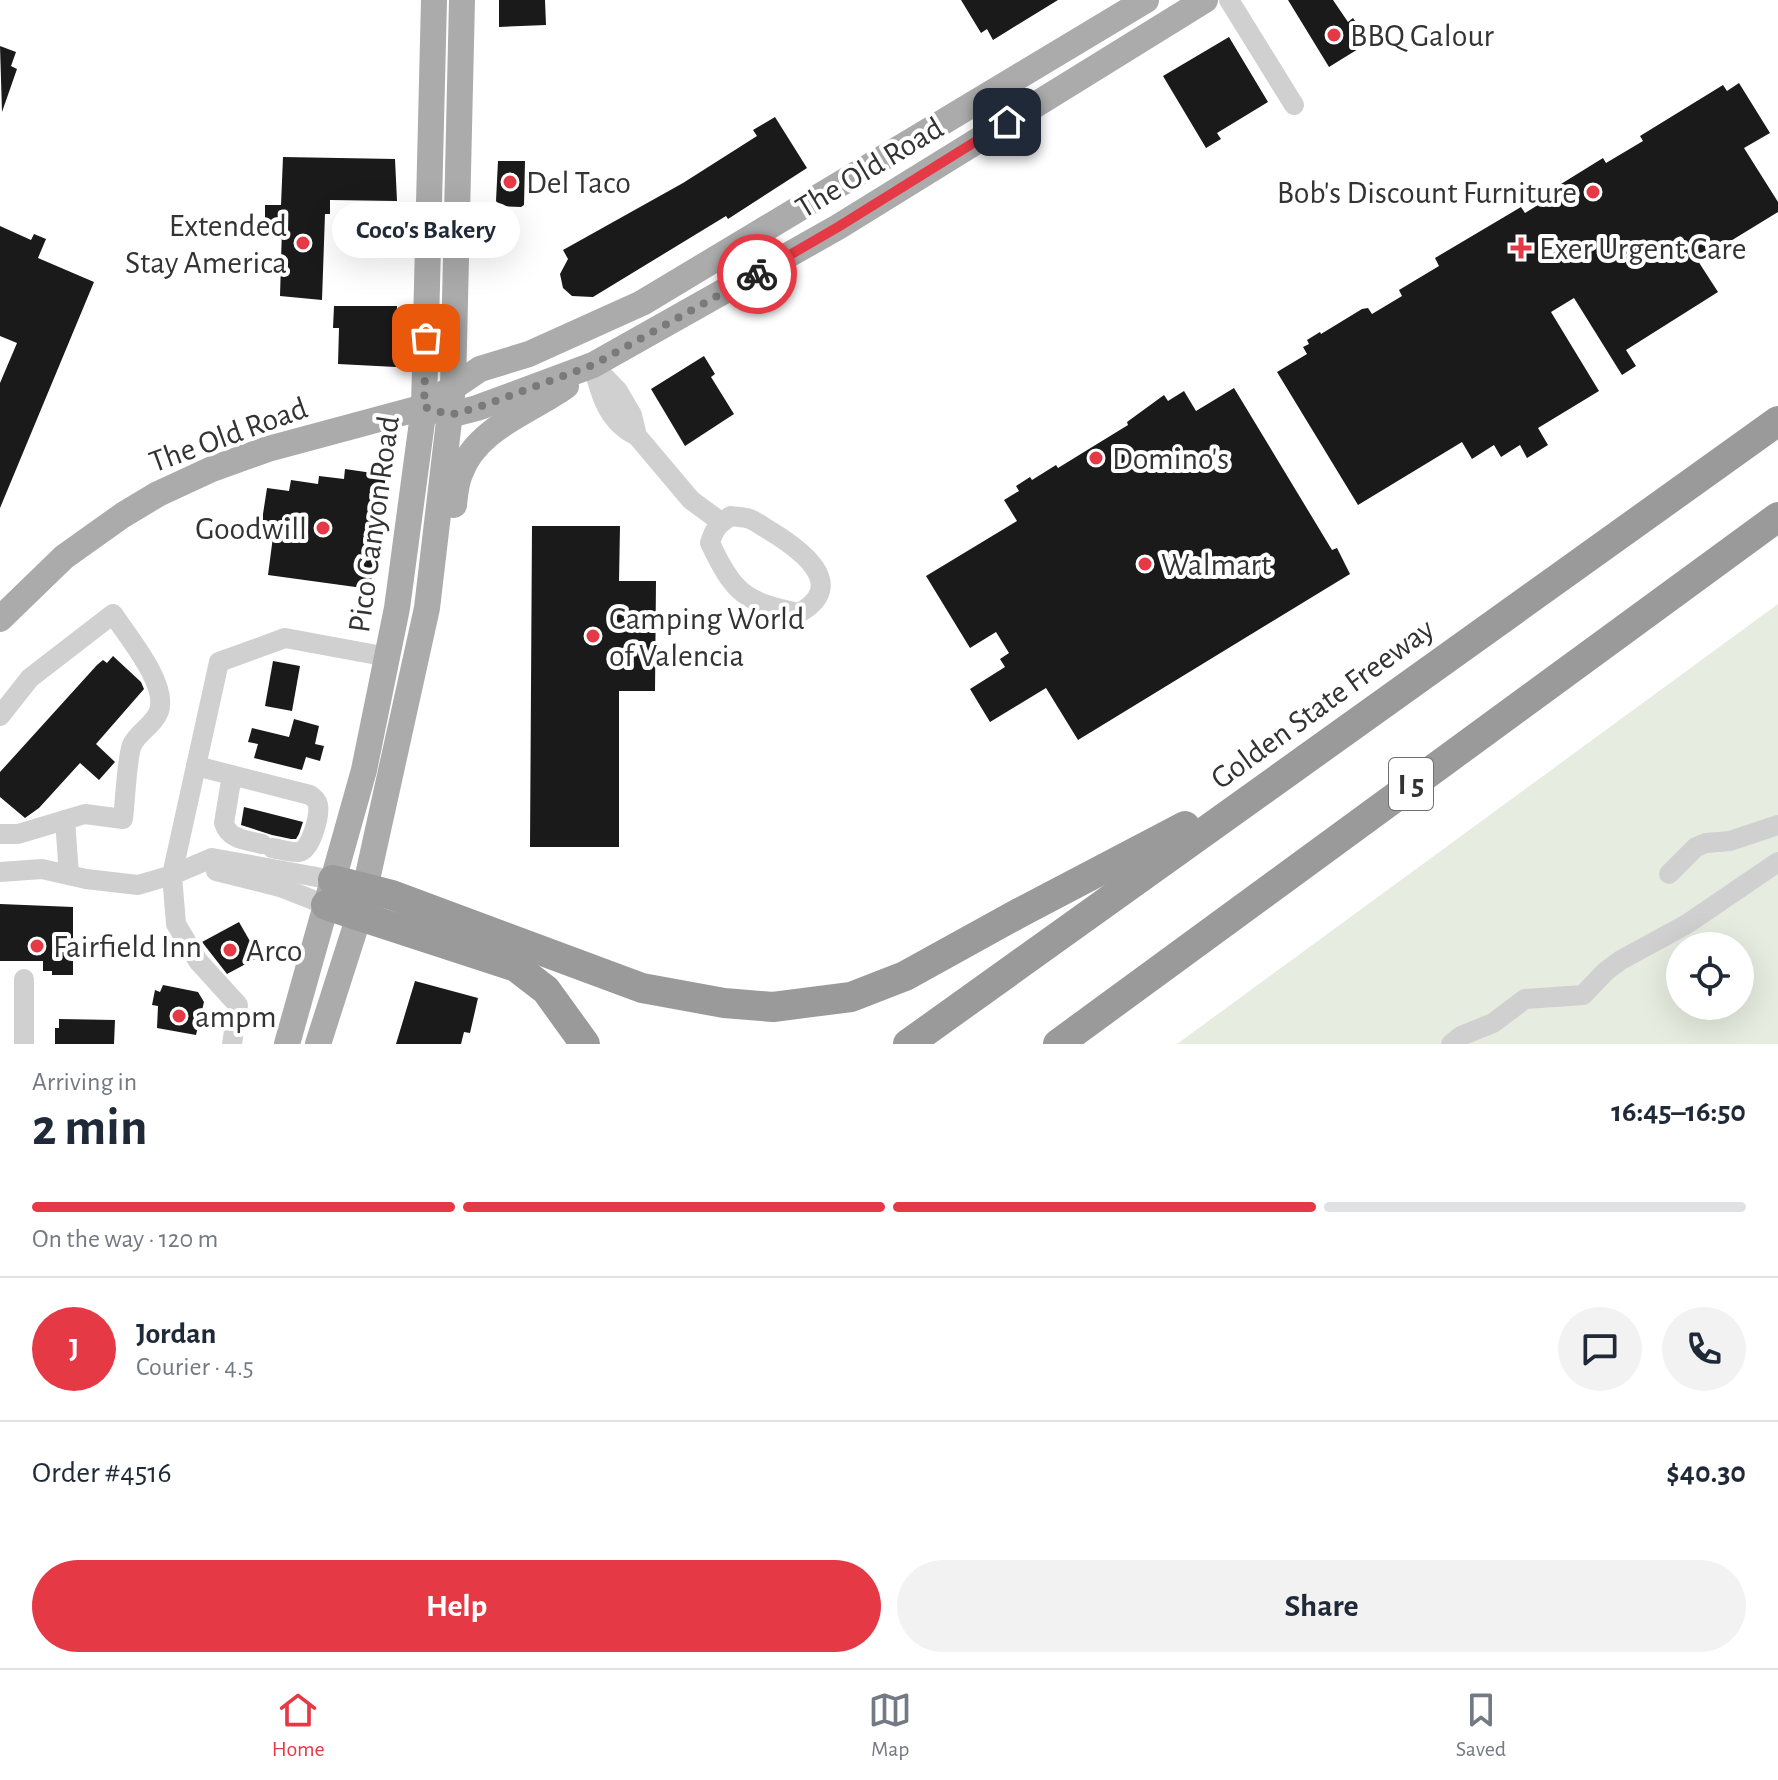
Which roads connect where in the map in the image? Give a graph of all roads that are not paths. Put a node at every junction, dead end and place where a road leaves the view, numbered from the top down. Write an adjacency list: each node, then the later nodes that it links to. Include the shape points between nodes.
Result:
1 (434, 0): 9 (main road, Pico Canyon Road)
2 (462, 0): 8 (main road, Pico Canyon Road)
3 (1146, 0): 8 (main road, The Old Road, via 642,303 529,354 480,369)
4 (1205, 0): 7 (main road, The Old Road, via 838,227)
5 (1229, 0): 6 (street, via 1299,102)
6 (1245, 0)
7 (593, 365): 10 (main road, The Old Road); 13 (street, via 602,401 623,430 637,436 691,500); 14 (main road, via 490,434 467,460 459,475 442,583)
8 (453, 387): 9 (main road, The Old Road); 10 (main road, Pico Canyon Road)
9 (424, 407): 10 (main road); 15 (main road, The Old Road, via 268,449 176,485 92,535); 16 (main road, Pico Canyon Road)
10 (450, 415): 14 (main road, Pico Canyon Road)
11 (1778, 421): 20 (highway, Golden State Freeway / I 5)
12 (1772, 521): 38 (highway, I 5)
13 (721, 522): 13 (street, via 710,543 739,592 760,604 799,613 817,598 819,573 789,542 751,519 731,516)
14 (427, 608): 30 (main road, Pico Canyon Road)
15 (0, 619)
16 (388, 657): 18 (street, via 285,638 219,662); 29 (main road, Pico Canyon Road)
17 (0, 716): 21 (street, via 30,678 113,614 159,687 159,711 132,745 123,819 85,814)
18 (196, 766): 19 (street); 28 (street)
19 (232, 775): 19 (street, via 317,801 306,849 298,852 230,835 224,823)
20 (1283, 776): 30 (highway, via 905,976 851,997 773,1007 642,988); 37 (highway, Golden State Freeway / I 5)
21 (65, 820): 23 (street); 27 (street)
22 (1778, 825): 26 (street, via 1696,847)
23 (0, 834)
24 (1778, 862): 39 (street, via 1687,924 1621,960 1583,995 1525,999)
25 (0, 872): 27 (street, via 42,869)
26 (1669, 874)
27 (69, 875): 28 (street, via 138,885)
28 (172, 875): 29 (street, via 215,871); 33 (street, via 176,924 198,961 238,1005)
29 (330, 893): 30 (highway); 34 (main road, Pico Canyon Road)
30 (363, 902): 35 (main road, Pico Canyon Road); 36 (highway, via 516,967 546,990)
31 (24, 979): 32 (street)
32 (24, 1044)
33 (232, 1044)
34 (287, 1044)
35 (318, 1044)
36 (585, 1044)
37 (908, 1044)
38 (1058, 1044)
39 (1451, 1044)

